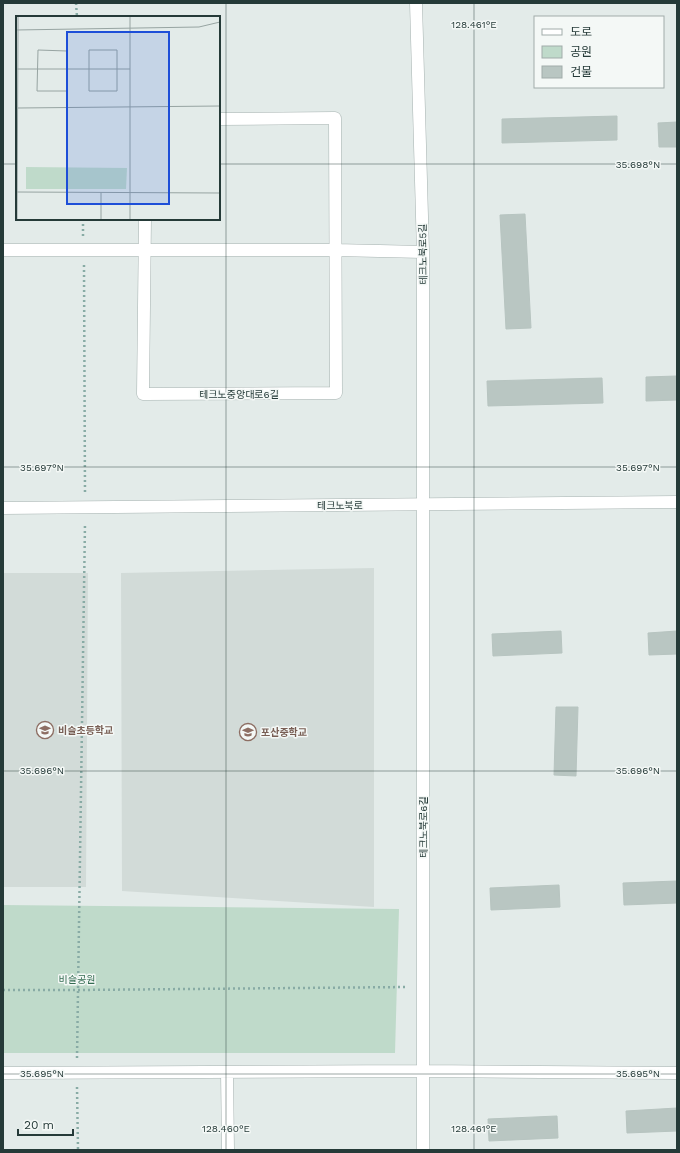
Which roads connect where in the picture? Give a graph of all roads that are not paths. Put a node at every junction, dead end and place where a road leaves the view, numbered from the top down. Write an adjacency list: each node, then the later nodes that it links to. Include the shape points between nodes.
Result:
1 (416, 3): 7 (street, 테크노북로5길)
2 (220, 119): 6 (street, 테크노중앙대로6길, via 335,118)
3 (145, 220): 5 (street, 테크노중앙대로6길)
4 (3, 250): 5 (street)
5 (145, 250): 6 (street); 6 (street, 테크노중앙대로6길, via 143,394 336,393)
6 (335, 250): 7 (street)
7 (423, 252): 9 (street, 테크노북로5길)
8 (677, 502): 9 (street, 테크노북로)
9 (424, 504): 10 (street, 테크노북로); 11 (street, 테크노북로6길)
10 (3, 508)
11 (423, 1071): 12 (street); 14 (street); 16 (street, 테크노북로6길)
12 (227, 1072): 13 (street); 15 (street)
13 (3, 1073)
14 (677, 1074)
15 (228, 1150)
16 (423, 1150)

